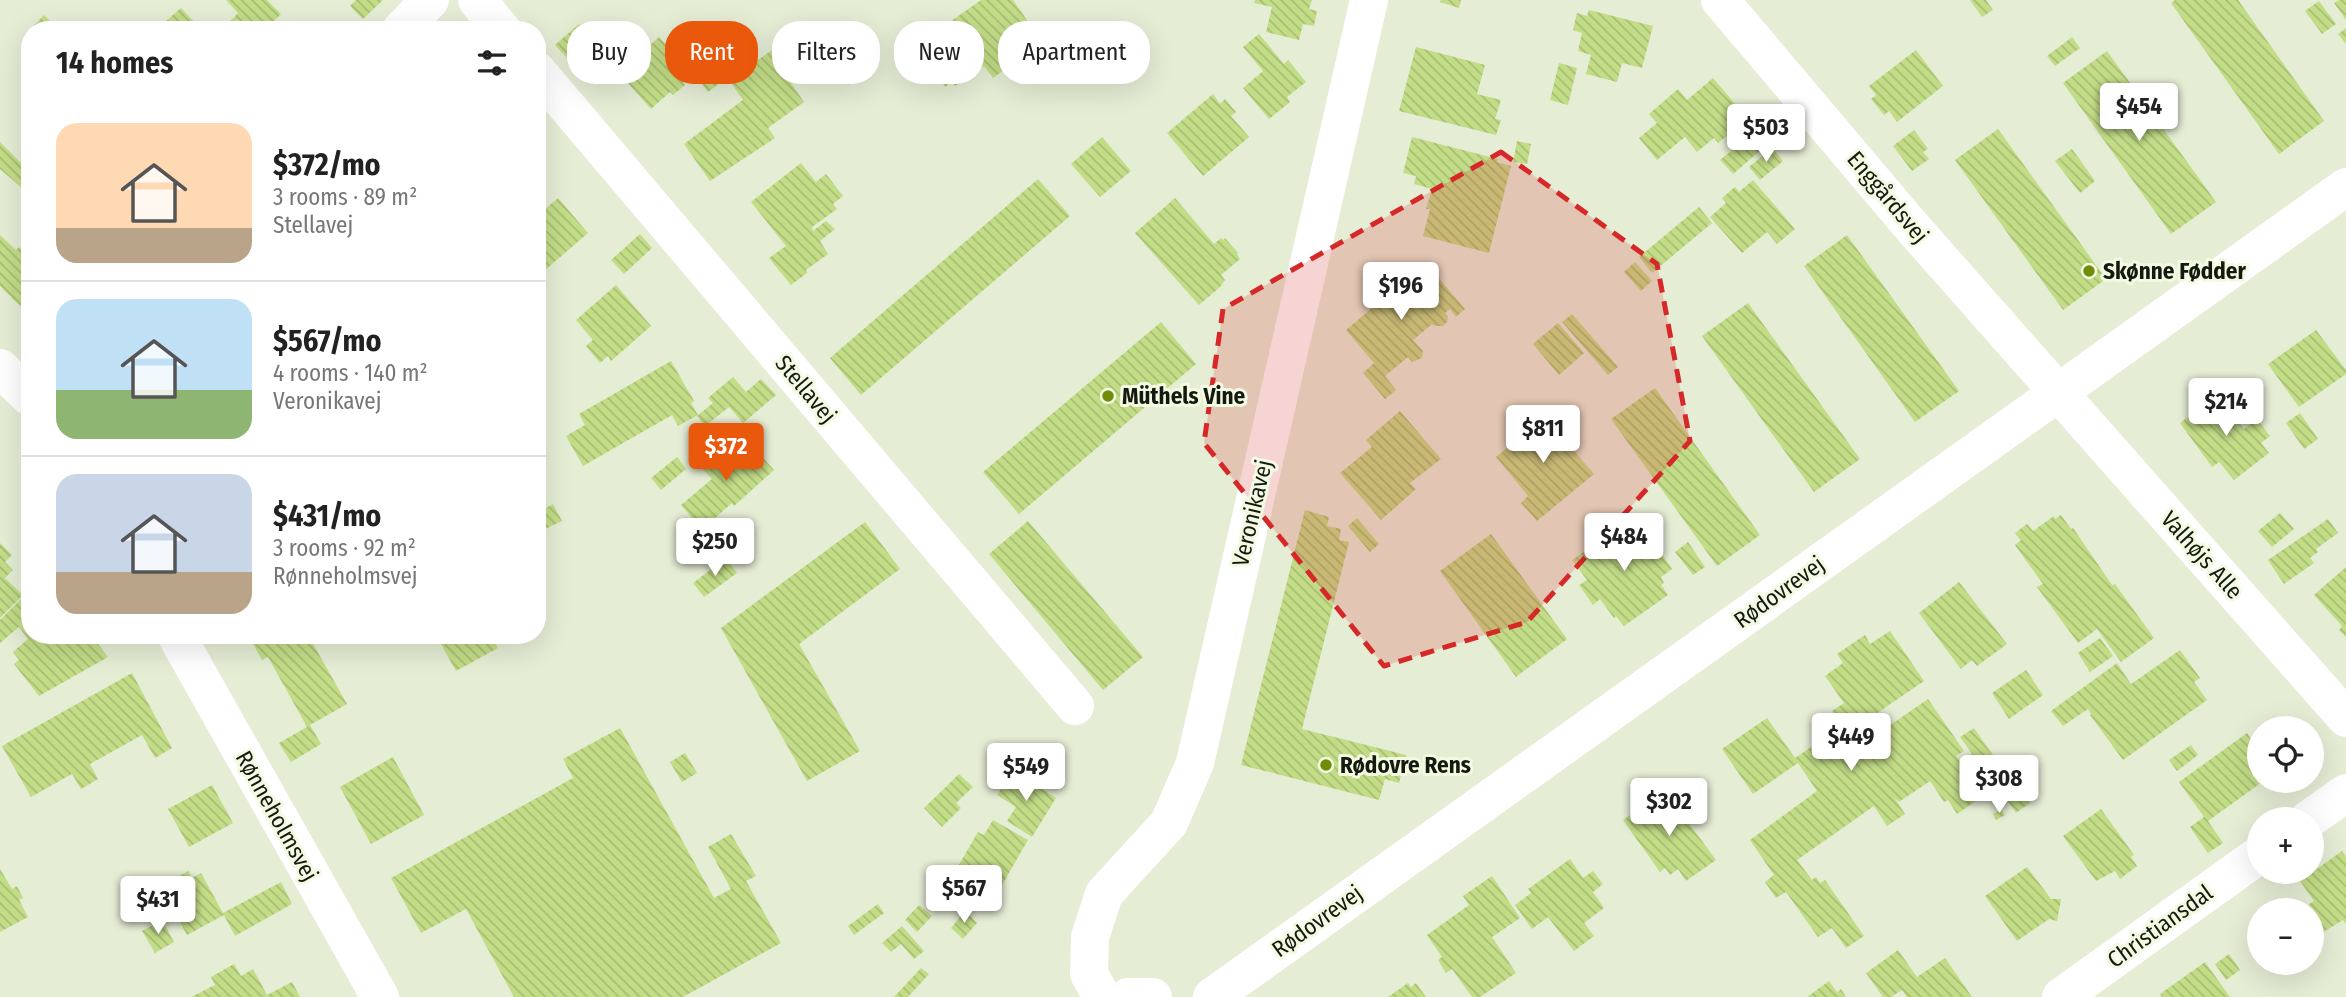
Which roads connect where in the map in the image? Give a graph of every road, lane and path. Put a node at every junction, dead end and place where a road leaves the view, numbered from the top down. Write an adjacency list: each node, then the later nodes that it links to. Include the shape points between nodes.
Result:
1 (430, 0): 5 (street)
2 (477, 0): 6 (street)
3 (1369, 0): 19 (street, Veronikavej, via 1195,764 1169,823 1104,894 1090,937 1090,974)
4 (1720, 0): 11 (street, Enggårdsvej)
5 (410, 21)
6 (494, 21)
7 (546, 82): 13 (street, Stellavej)
8 (2346, 187): 11 (street, Rødovrevej)
9 (0, 368): 10 (street)
10 (21, 388)
11 (2058, 393): 14 (street, Valhøjs Alle); 22 (street, Rødovrevej)
12 (181, 644): 18 (street, Rønneholmsvej)
13 (1075, 706)
14 (2346, 718)
15 (2346, 793): 16 (street)
16 (2324, 808)
17 (2247, 864): 23 (street, Christiansdal)
18 (380, 997)
19 (1102, 997)
20 (1128, 997): 21 (street)
21 (1153, 997)
22 (1212, 997)
23 (2062, 997)

